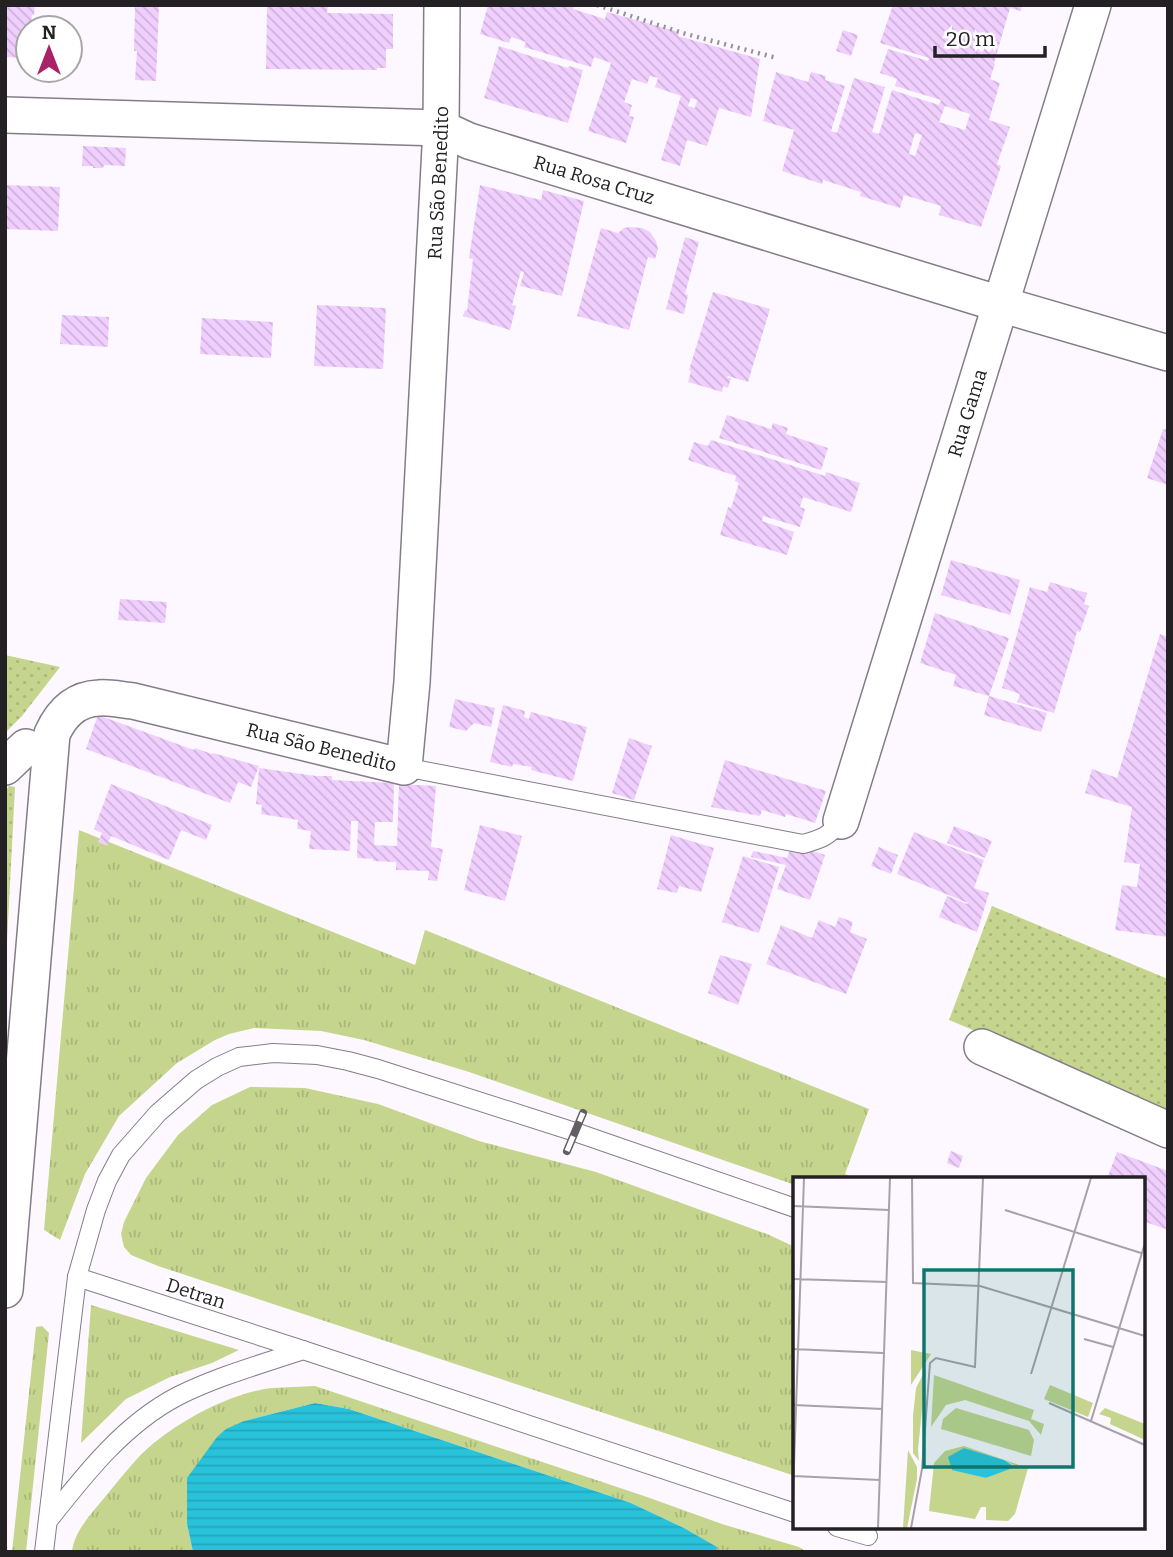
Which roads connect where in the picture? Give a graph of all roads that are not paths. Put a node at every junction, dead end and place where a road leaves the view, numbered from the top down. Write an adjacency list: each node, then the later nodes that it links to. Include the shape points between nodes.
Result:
1 (442, 5): 4 (street, Rua São Benedito)
2 (1093, 5): 5 (street, Rua Gama)
3 (5, 115): 4 (street, Rua Rosa Cruz)
4 (440, 128): 5 (street, Rua Rosa Cruz, via 469,141); 7 (street, Rua São Benedito)
5 (1000, 304): 6 (street, Rua Rosa Cruz); 8 (street, Rua Gama)
6 (1168, 353)
7 (404, 767): 8 (lane, via 803,844 821,839); 13 (street, Rua São Benedito, via 133,701 98,697 75,704 58,719 52,734)
8 (841, 821)
9 (982, 1047): 10 (street)
10 (1168, 1130)
11 (793, 1207): 12 (lane, via 378,1069 317,1055 273,1053 239,1057 196,1080 158,1113 121,1155 96,1210)
12 (77, 1277): 14 (lane, Detran); 16 (lane)
13 (5, 1290)
14 (303, 1350): 15 (lane, Detran); 16 (lane, via 218,1378 168,1402 124,1434)
15 (793, 1512)
16 (47, 1522): 19 (lane)
17 (842, 1529): 18 (lane)
18 (867, 1538)
19 (44, 1552)

